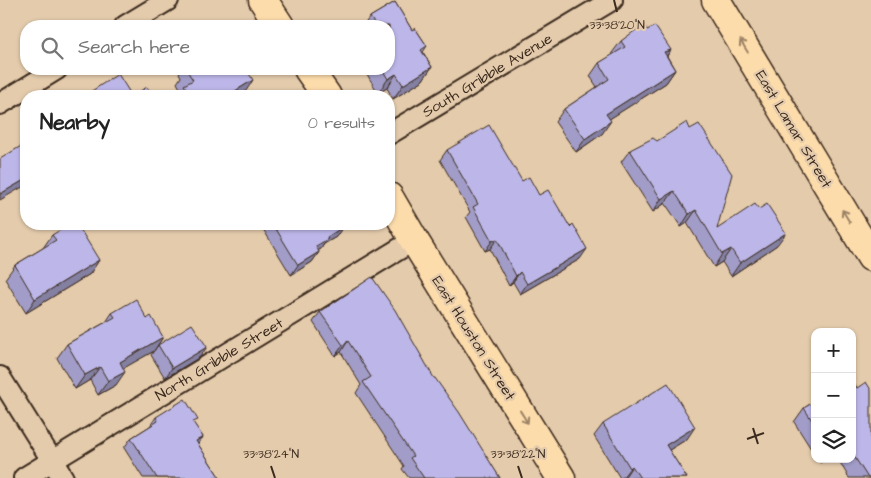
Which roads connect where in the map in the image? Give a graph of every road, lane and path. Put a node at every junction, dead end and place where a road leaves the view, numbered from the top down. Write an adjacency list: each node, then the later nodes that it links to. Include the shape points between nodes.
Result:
1 (168, 0): 5 (street)
2 (263, 0): 6 (main road)
3 (612, 0): 13 (street, South Gribble Avenue)
4 (716, 0): 16 (main road, East Lamar Street, one-way to 4)
5 (135, 20)
6 (276, 20)
7 (47, 75): 9 (street)
8 (312, 75): 10 (main road)
9 (23, 90)
10 (323, 90)
11 (20, 92): 12 (street)
12 (0, 104)
13 (395, 130)
14 (395, 207): 15 (main road, East Houston Street)
15 (414, 240): 18 (street, North Gribble Street); 21 (main road, East Houston Street, one-way to 21)
16 (871, 257)
17 (0, 377): 18 (street)
18 (52, 461): 19 (street, North Gribble Street); 20 (street)
19 (24, 478)
20 (63, 478)
21 (561, 478)

